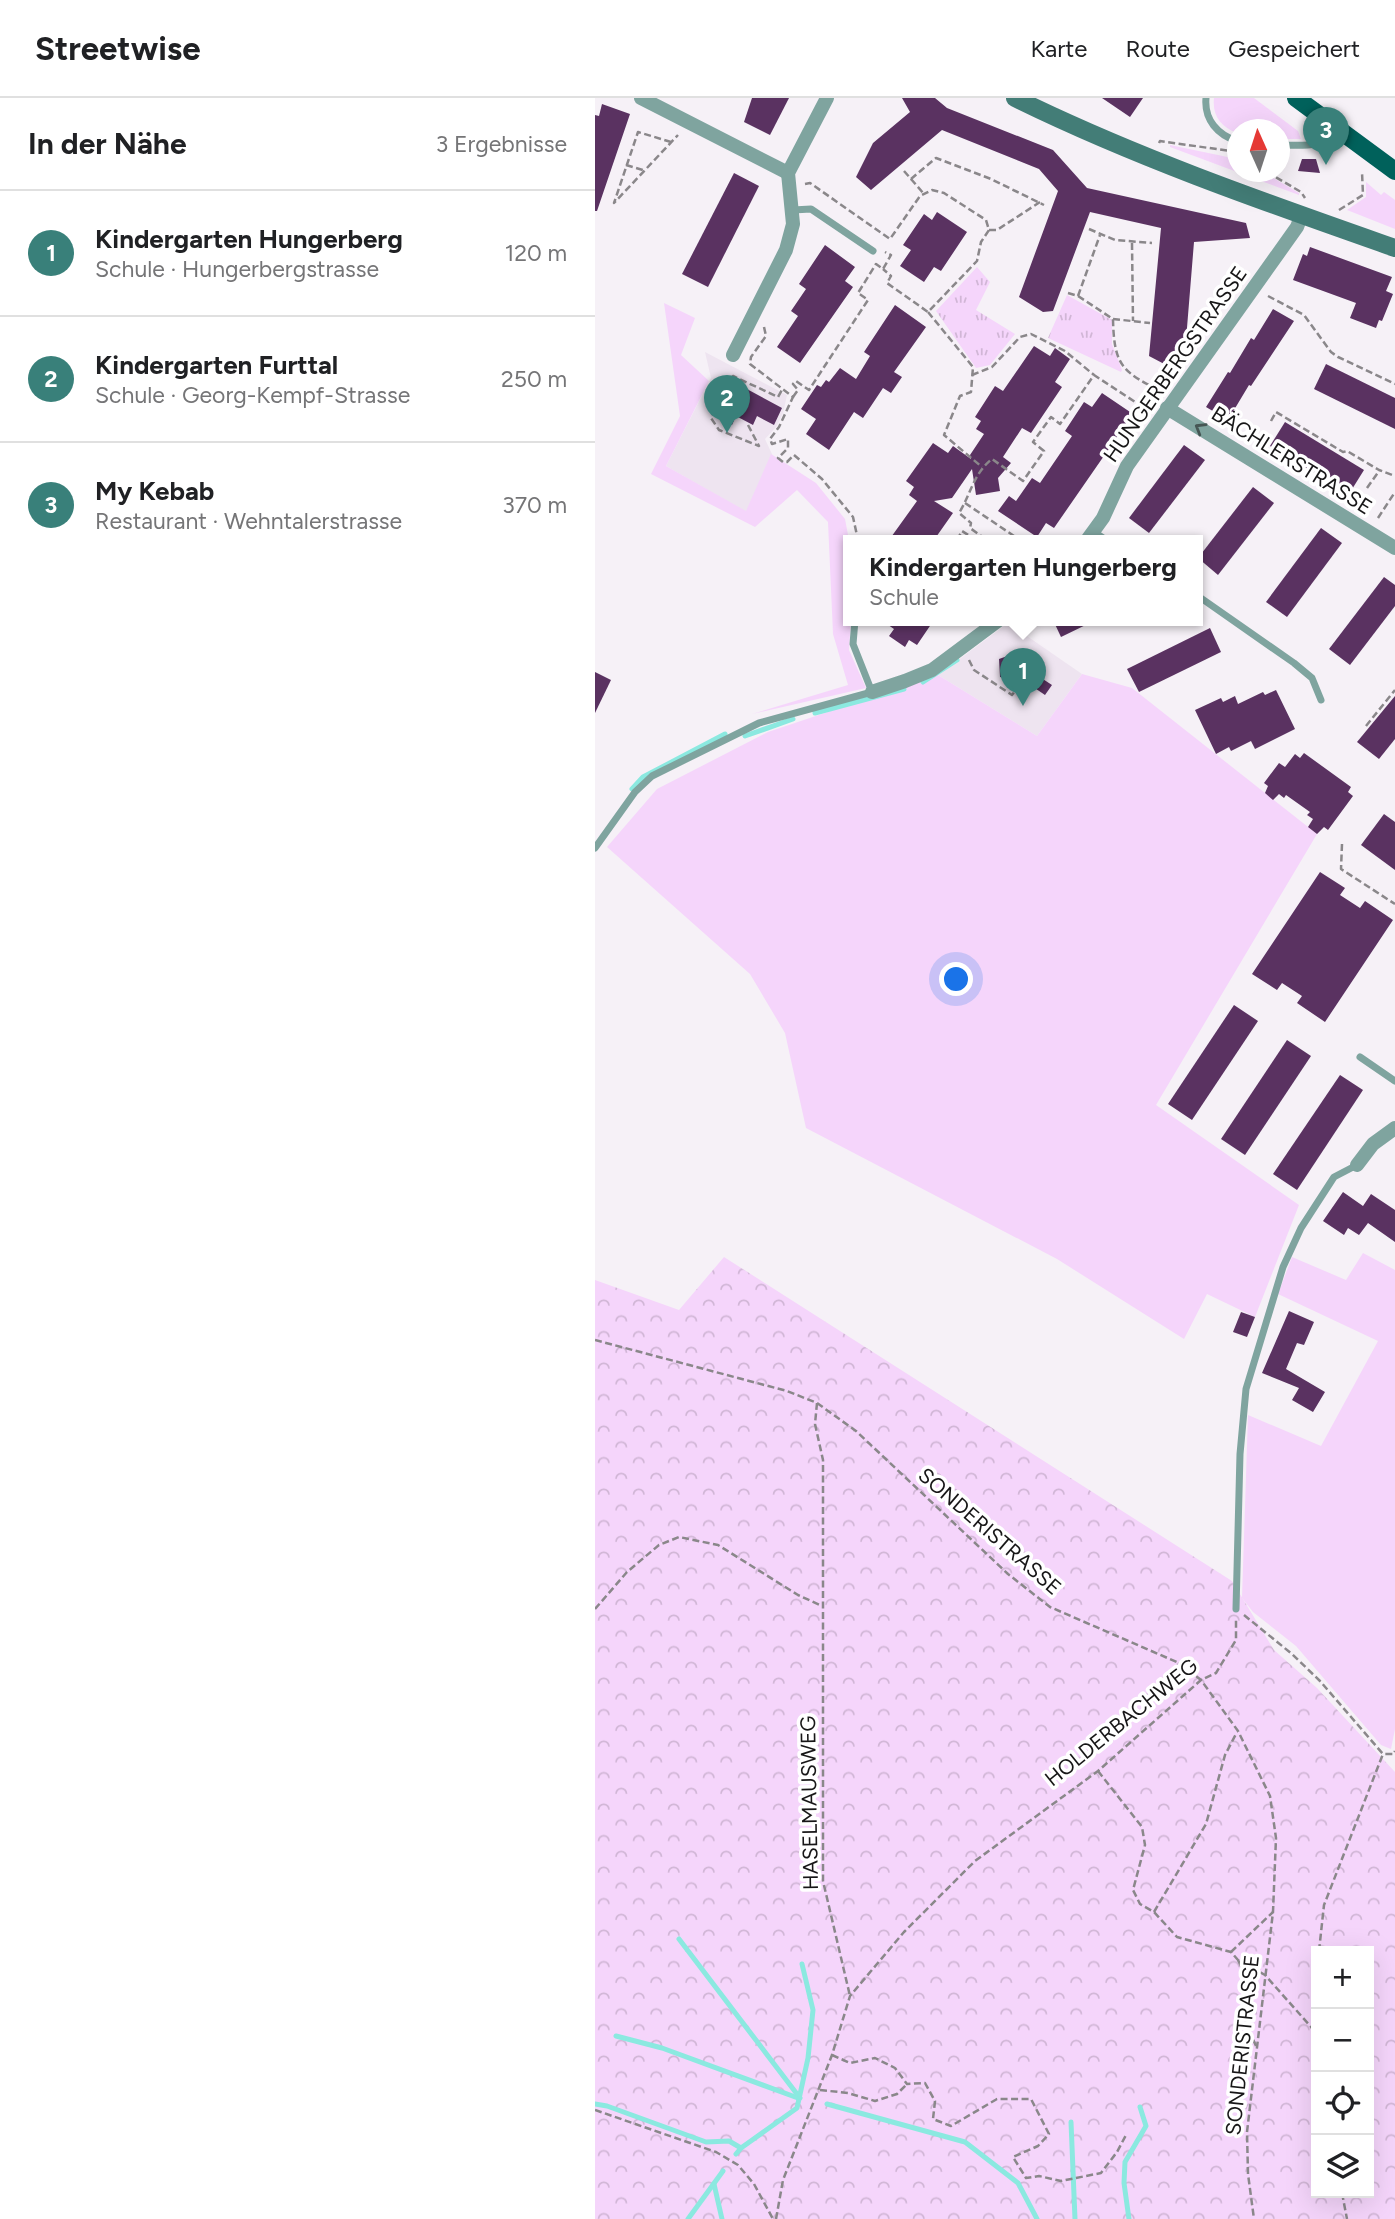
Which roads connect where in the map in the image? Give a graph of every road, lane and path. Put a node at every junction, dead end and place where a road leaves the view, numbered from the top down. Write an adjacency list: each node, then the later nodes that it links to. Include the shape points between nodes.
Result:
1 (641, 98): 18 (street)
2 (827, 98): 18 (street)
3 (1015, 98): 25 (street, via 1153,159)
4 (1206, 98): 8 (lane, via 1210,121)
5 (1296, 98): 7 (main road)
6 (683, 130): 9 (path)
7 (1339, 130): 10 (lane, via 1320,144); 14 (main road)
8 (1227, 137)
9 (671, 142): 13 (path, via 638,132); 15 (path)
10 (1290, 145)
11 (1157, 147): 12 (path, via 1160,141)
12 (1227, 151)
13 (626, 165): 15 (path); 15 (path, via 614,203)
14 (1394, 169)
15 (644, 171)
16 (904, 171): 19 (path)
17 (1362, 172): 27 (path, via 1363,195)
18 (788, 173): 26 (street)
19 (911, 179): 22 (path); 23 (path, via 936,158)
20 (1284, 182): 25 (path, via 1301,192)
21 (805, 184): 22 (path, via 810,183 890,239)
22 (924, 194): 29 (path, via 932,190 944,193 986,220)
23 (1040, 202): 24 (path); 29 (path, via 997,230)
24 (1044, 205)
25 (1305, 208): 33 (street); 51 (street, HUNGERBERGSTRASSE, via 1297,227)
26 (793, 210): 34 (lane, via 811,209); 45 (street, via 786,250)
27 (1335, 212)
28 (1089, 229): 30 (path)
29 (989, 230): 40 (path, via 977,261)
30 (1100, 235): 31 (path); 39 (path)
31 (1132, 243): 32 (path); 42 (path)
32 (1152, 243)
33 (1395, 248)
34 (873, 251)
35 (891, 255): 36 (path)
36 (883, 269): 40 (path, via 891,276 887,283); 50 (path, via 876,264 858,293 868,300 809,390 796,381 793,384 798,390)
37 (1067, 293): 39 (path)
38 (1262, 293): 48 (path, via 1304,315 1338,358)
39 (1078, 296): 41 (path)
40 (928, 312): 46 (path, via 973,367)
41 (1113, 319): 42 (path); 51 (path, via 1114,345 1126,371)
42 (1133, 321): 43 (path)
43 (1150, 323)
44 (764, 327): 49 (path, via 766,336 750,364)
45 (733, 355)
46 (972, 374): 47 (path, via 992,367 1020,337 1031,334 1065,351); 56 (path, via 971,392 960,396 944,435)
47 (1094, 375): 51 (path); 56 (path, via 1060,424 1051,417 1033,442 1044,451 1023,481 992,460)
48 (1395, 384)
49 (783, 388): 50 (path); 53 (path, via 778,397 733,376 711,418 719,430 759,446)
50 (793, 397): 54 (path, via 770,439 772,444 787,439)
51 (1162, 404): 66 (street, HUNGERBERGSTRASSE, via 1127,466); 67 (street, BÄCHLERSTRASSE, one-way to 51)
52 (1271, 421): 57 (path, via 1276,412)
53 (748, 425)
54 (788, 448): 55 (path); 55 (path, via 778,458 787,462)
55 (794, 455): 63 (path, via 823,479 853,516)
56 (982, 467): 61 (path)
57 (1379, 470): 58 (path); 59 (path)
58 (1395, 476)
59 (1367, 488)
60 (1395, 492): 62 (path)
61 (965, 503): 64 (path, via 959,513); 65 (path)
62 (1375, 522)
63 (857, 535)
64 (980, 535)
65 (1013, 535)
66 (1097, 535)
67 (1395, 548)
68 (1203, 599): 75 (lane, via 1312,678)
69 (854, 626): 74 (lane, via 853,644)
70 (991, 626): 71 (street)
71 (962, 648): 72 (path, via 974,670 1012,695); 74 (street, via 932,670)
72 (1022, 683)
73 (1395, 690): 76 (path)
74 (872, 692): 78 (lane, via 759,723 652,776)
75 (1321, 700)
76 (1366, 726)
77 (1342, 844): 79 (path, via 1341,869)
78 (595, 848)
79 (1395, 904)
80 (1360, 1057): 81 (lane)
81 (1395, 1081)
82 (1395, 1128): 83 (street, via 1373,1144)
83 (1357, 1165): 88 (lane, via 1334,1177 1301,1228 1283,1267 1247,1388 1240,1454)
84 (595, 1340): 85 (path, SONDERISTRASSE)
85 (817, 1403): 86 (path, HASELMAUSWEG, via 815,1424 823,1460); 89 (path, SONDERISTRASSE, via 856,1431 1007,1574 1050,1607 1179,1663)
86 (822, 1606): 87 (path, via 718,1545 679,1537 659,1545 627,1572); 100 (path, HASELMAUSWEG, via 823,1881)
87 (595, 1609)
88 (1236, 1609): 89 (path, HOLDERBACHWEG, via 1236,1640 1216,1673); 92 (path, via 1320,1681)
89 (1201, 1680): 90 (path, SONDERISTRASSE); 93 (path, HOLDERBACHWEG)
90 (1238, 1731): 94 (path, via 1225,1755 1206,1824); 95 (path, SONDERISTRASSE, via 1270,1796 1276,1838)
91 (1395, 1751): 92 (path)
92 (1383, 1754): 96 (path, via 1324,1905)
93 (1098, 1771): 94 (path, via 1142,1827 1145,1845 1133,1890 1140,1904); 100 (path, HOLDERBACHWEG, via 975,1861 904,1932)
94 (1154, 1912): 97 (path, via 1177,1937)
95 (1273, 1912): 97 (path); 99 (path, SONDERISTRASSE)
96 (1320, 1946)
97 (1231, 1952): 98 (path)
98 (1238, 1960): 99 (path); 102 (path, via 1247,1979 1243,1999 1246,2024)
99 (1265, 1975): 101 (path); 102 (path, SONDERISTRASSE)
100 (850, 1996): 103 (path, HOLDERBACHWEG)
101 (1311, 2027)
102 (1256, 2048): 110 (path, SONDERISTRASSE, via 1247,2132)
103 (832, 2055): 104 (path, via 850,2063 874,2058 895,2068); 105 (path, HOLDERBACHWEG)
104 (907, 2084): 105 (path, via 897,2094 875,2101); 107 (path, via 925,2083 935,2101 933,2119 951,2126 997,2099 1031,2099 1049,2134 1038,2146 1013,2157 1026,2178 1061,2181 1101,2173)
105 (819, 2090): 109 (path, HOLDERBACHWEG, via 783,2180)
106 (595, 2110): 109 (path, via 716,2152 738,2165)
107 (1126, 2134)
108 (1343, 2198): 111 (path)
109 (774, 2219)
110 (1254, 2219)
111 (1347, 2219)

